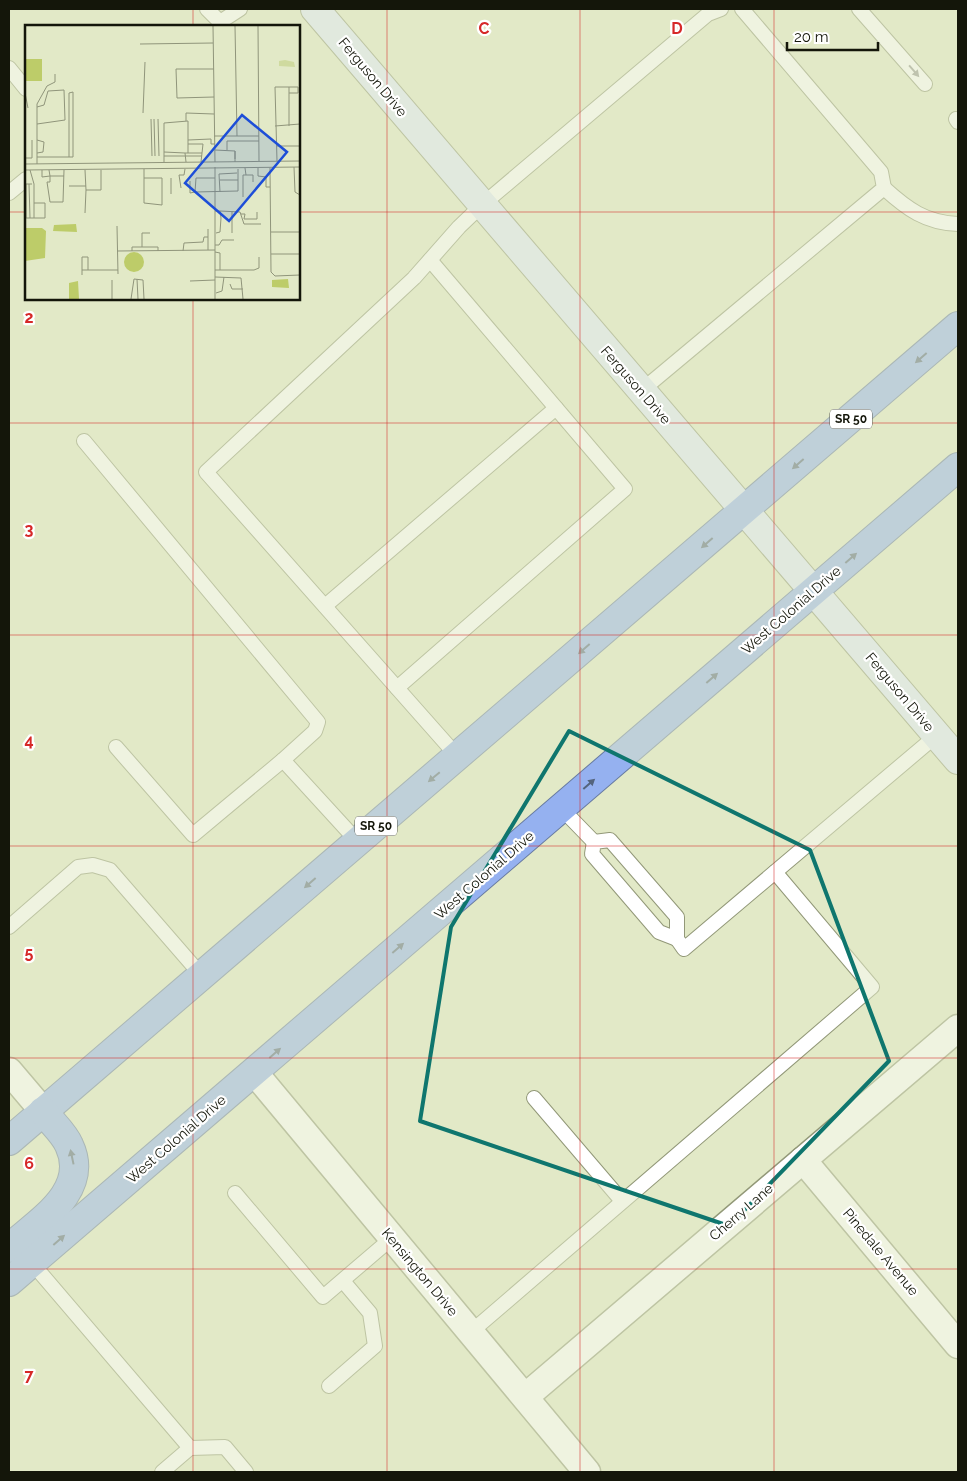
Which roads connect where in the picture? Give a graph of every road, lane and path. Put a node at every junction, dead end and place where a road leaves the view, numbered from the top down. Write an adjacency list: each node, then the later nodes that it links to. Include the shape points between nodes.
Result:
1 (207, 9): 7 (lane)
2 (240, 9): 7 (lane)
3 (315, 9): 14 (street, Ferguson Drive)
4 (721, 9): 14 (lane, via 708,14)
5 (742, 9): 12 (lane, via 881,172)
6 (859, 9): 9 (lane, one-way to 9)
7 (217, 24)
8 (9, 68): 10 (lane)
9 (926, 84)
10 (25, 88)
11 (25, 180): 13 (lane)
12 (884, 188): 15 (lane, via 900,203 929,221); 18 (lane)
13 (9, 193)
14 (482, 205): 16 (lane); 18 (street, Ferguson Drive)
15 (958, 224)
16 (430, 260): 19 (lane); 24 (lane, via 206,472)
17 (958, 326): 22 (highway, SR 50, one-way to 22)
18 (641, 391): 22 (street, Ferguson Drive)
19 (556, 408): 24 (lane); 25 (lane, via 625,489)
20 (84, 441): 29 (lane, via 318,722 315,731)
21 (958, 466): 23 (highway, West Colonial Drive, one-way to 21)
22 (744, 511): 23 (street, Ferguson Drive); 28 (highway, SR 50, one-way to 28)
23 (814, 590): 26 (street, Ferguson Drive); 31 (highway, West Colonial Drive, one-way to 23)
24 (325, 606): 25 (lane)
25 (397, 688): 28 (lane)
26 (937, 735): 30 (street, Ferguson Drive); 34 (lane)
27 (116, 747): 29 (lane, via 193,836)
28 (458, 757): 32 (highway, SR 50, one-way to 32)
29 (282, 760): 32 (lane)
30 (958, 760)
31 (561, 808): 33 (lane); 42 (highway, West Colonial Drive, one-way to 31)
32 (358, 842): 39 (highway, SR 50, one-way to 39)
33 (594, 842): 35 (lane, via 610,840); 36 (lane, via 592,854)
34 (775, 872): 38 (lane, via 684,949); 48 (lane, via 872,987)
35 (642, 877): 36 (lane); 38 (lane, via 677,917)
36 (626, 892): 38 (lane, via 659,932)
37 (9, 927): 39 (lane, via 78,867 93,865 110,870)
38 (677, 940)
39 (202, 976): 44 (highway, SR 50)
40 (958, 1028): 46 (street, Cherry Lane)
41 (9, 1071): 44 (street)
42 (254, 1072): 49 (street, Kensington Drive); 51 (highway, West Colonial Drive, one-way to 42)
43 (534, 1098): 48 (lane)
44 (43, 1111): 45 (highway, SR 50); 50 (highway, one-way to 44, via 61,1203 76,1173 70,1145)
45 (9, 1141)
46 (803, 1160): 55 (street, Pinedale Avenue); 57 (street, Cherry Lane)
47 (235, 1193): 52 (lane, via 323,1297)
48 (622, 1201): 54 (lane)
49 (392, 1238): 52 (lane); 54 (street, Kensington Drive)
50 (9, 1248)
51 (32, 1263): 53 (highway, West Colonial Drive); 58 (lane)
52 (343, 1281): 56 (lane, via 370,1313 375,1346)
53 (9, 1282)
54 (471, 1332): 57 (street, Kensington Drive)
55 (958, 1345)
56 (329, 1386)
57 (525, 1398): 61 (street, Kensington Drive)
58 (190, 1448): 59 (lane); 60 (lane, via 225,1447)
59 (162, 1472)
60 (246, 1472)
61 (587, 1472)

